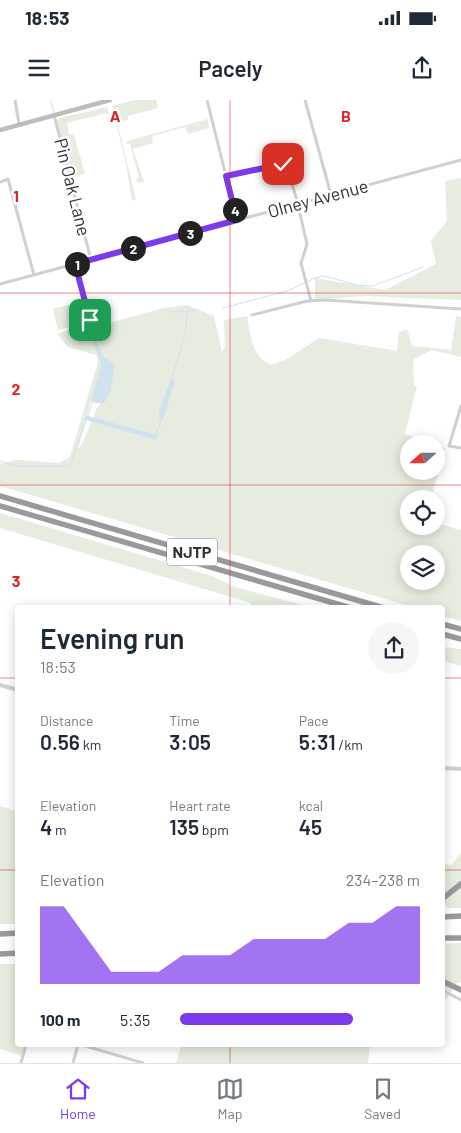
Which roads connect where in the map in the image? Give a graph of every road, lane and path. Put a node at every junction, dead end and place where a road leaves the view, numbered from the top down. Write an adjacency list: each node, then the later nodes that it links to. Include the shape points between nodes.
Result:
1 (15, 100): 6 (street)
2 (110, 100): 5 (main road)
3 (207, 100): 9 (street)
4 (305, 100): 11 (street)
5 (54, 115): 6 (main road); 15 (street, Pin Oak Lane)
6 (20, 124): 7 (main road)
7 (0, 130)
8 (461, 160): 11 (street, Olney Avenue)
9 (226, 176): 12 (street, via 283,164); 14 (street)
10 (0, 182): 17 (street, via 8,179)
11 (331, 195): 12 (street, Olney Avenue)
12 (298, 204): 14 (street, Olney Avenue)
13 (300, 214): 19 (street, via 306,246 300,263)
14 (237, 220): 15 (street, Olney Avenue)
15 (91, 260): 16 (street, Olney Avenue)
16 (75, 264): 17 (street, Olney Avenue); 22 (street)
17 (34, 275): 18 (street, Olney Avenue)
18 (0, 284)
19 (311, 300): 20 (street); 21 (street)
20 (461, 309)
21 (252, 315)
22 (90, 320)
23 (461, 406): 24 (street, via 449,446)
24 (461, 448)
25 (0, 496): 28 (highway, NJTP)
26 (0, 506): 27 (highway, NJTP)
27 (341, 605)
28 (374, 605)
29 (445, 625): 30 (highway)
30 (461, 630)
31 (445, 635): 32 (highway)
32 (461, 639)
33 (0, 685): 34 (street)
34 (15, 689)
35 (445, 768): 36 (street)
36 (461, 770)
37 (461, 884): 38 (highway)
38 (445, 897)
39 (461, 916): 40 (highway)
40 (445, 917)
41 (15, 933): 42 (highway)
42 (0, 934)
43 (445, 938): 44 (highway)
44 (461, 938)
45 (15, 953): 46 (highway)
46 (0, 954)
47 (445, 982): 48 (highway)
48 (461, 990)
49 (445, 992): 50 (street)
50 (461, 1000)
51 (25, 1047): 55 (street)
52 (79, 1047): 56 (street)
53 (87, 1047): 54 (street)
54 (125, 1058): 57 (street); 58 (street)
55 (21, 1063)
56 (73, 1063)
57 (123, 1063)
58 (143, 1063)

